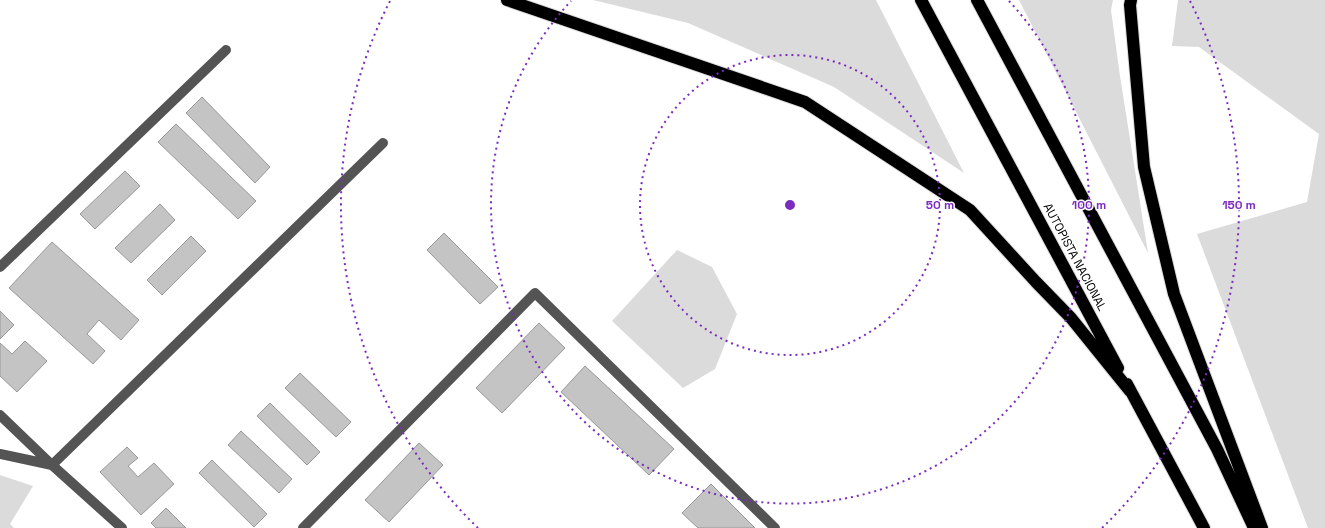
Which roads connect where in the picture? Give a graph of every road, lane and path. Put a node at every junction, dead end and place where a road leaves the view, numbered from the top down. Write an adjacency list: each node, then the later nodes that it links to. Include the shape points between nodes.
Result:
1 (507, 0): 8 (highway, via 805,102 970,210 1071,318)
2 (921, 0): 8 (highway, AUTOPISTA NACIONAL)
3 (977, 0): 16 (highway, via 1217,449)
4 (1131, 0): 17 (highway, via 1144,167 1174,294)
5 (226, 50): 7 (street)
6 (383, 143): 11 (street)
7 (0, 267)
8 (1130, 391): 15 (highway, AUTOPISTA NACIONAL)
9 (0, 415): 11 (street)
10 (0, 454): 11 (street)
11 (52, 465): 12 (street)
12 (122, 528)
13 (303, 528): 14 (street, via 535,293)
14 (775, 528)
15 (1204, 528)
16 (1254, 528)
17 (1262, 528)

